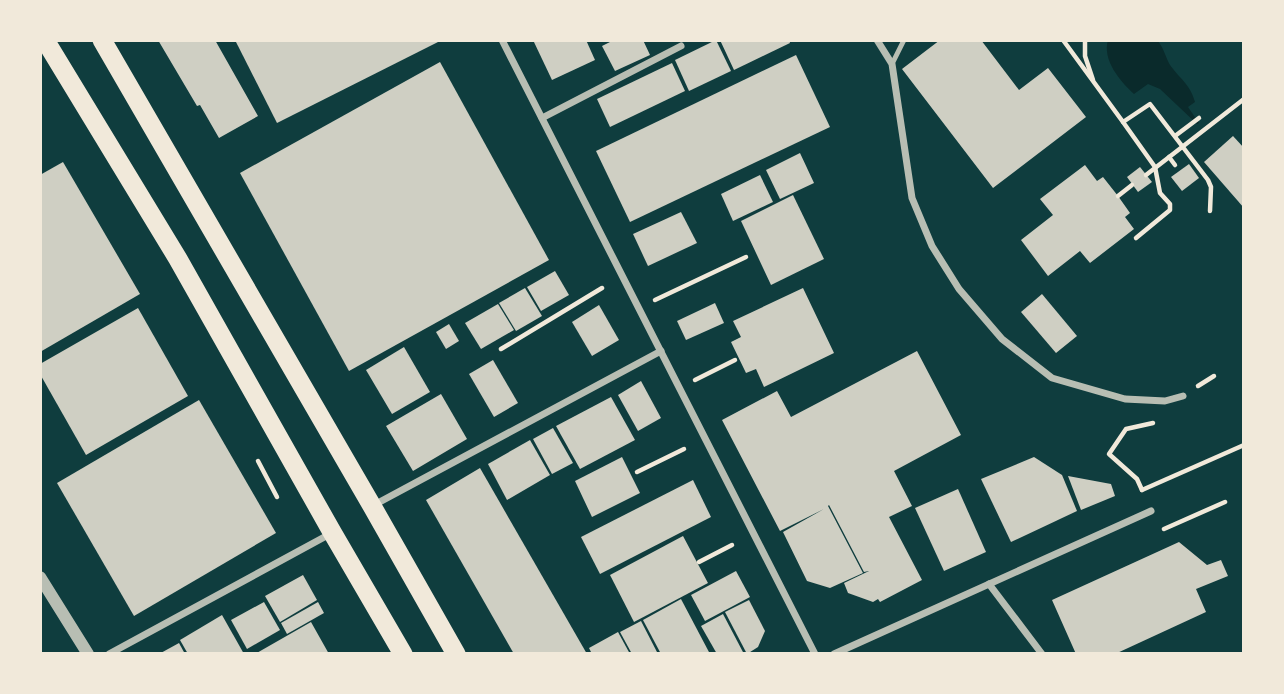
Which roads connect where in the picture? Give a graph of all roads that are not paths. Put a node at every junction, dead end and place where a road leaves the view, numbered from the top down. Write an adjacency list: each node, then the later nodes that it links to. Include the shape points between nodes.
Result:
1 (45, 40): 13 (highway, via 177,259)
2 (102, 40): 11 (highway)
3 (502, 40): 8 (street)
4 (877, 40): 7 (street)
5 (904, 40): 7 (lane)
6 (681, 46): 8 (street)
7 (892, 64): 10 (street, via 912,198 932,246 959,289 1002,339 1052,378 1125,399 1165,401)
8 (542, 118): 9 (street)
9 (661, 351): 11 (street); 20 (street)
10 (1183, 396)
11 (372, 506): 19 (highway)
12 (1151, 511): 15 (street)
13 (332, 532): 17 (street); 18 (highway)
14 (40, 577): 16 (street)
15 (989, 584): 21 (street); 22 (street)
16 (88, 654)
17 (109, 654)
18 (403, 654)
19 (456, 654)
20 (816, 654)
21 (834, 654)
22 (1042, 654)

